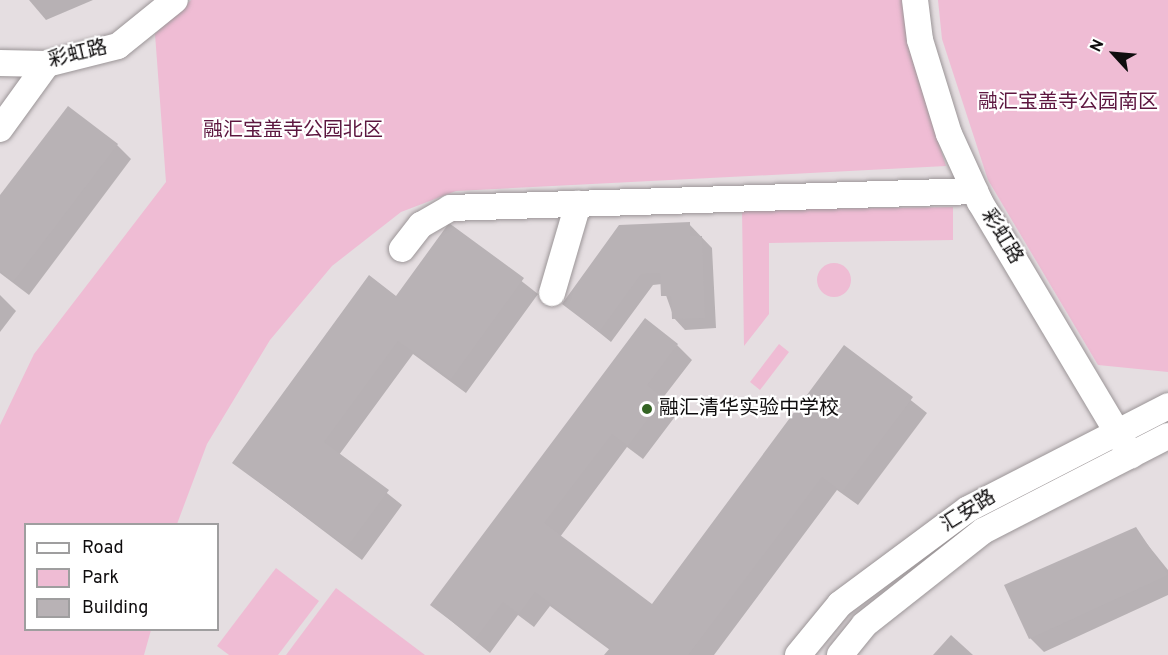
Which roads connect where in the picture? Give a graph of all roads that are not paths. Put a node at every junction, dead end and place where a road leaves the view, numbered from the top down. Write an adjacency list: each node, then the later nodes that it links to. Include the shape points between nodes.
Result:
1 (175, 0): 4 (street, 彩虹路, via 118,46)
2 (915, 0): 6 (street, 彩虹路, via 920,40)
3 (0, 64): 4 (street, 彩虹路)
4 (47, 64): 5 (street)
5 (0, 129)
6 (975, 191): 7 (street); 11 (street, 彩虹路)
7 (578, 204): 8 (street, via 450,208 421,225); 9 (street)
8 (402, 249)
9 (552, 293)
10 (1168, 406): 11 (street, 汇安路)
11 (1119, 432): 13 (street, 彩虹路); 14 (street, 汇安路, via 968,509 840,604)
12 (1168, 436): 13 (street, 汇安路)
13 (1131, 455): 15 (street, 汇安路, via 983,531 864,625)
14 (798, 655)
15 (840, 655)

